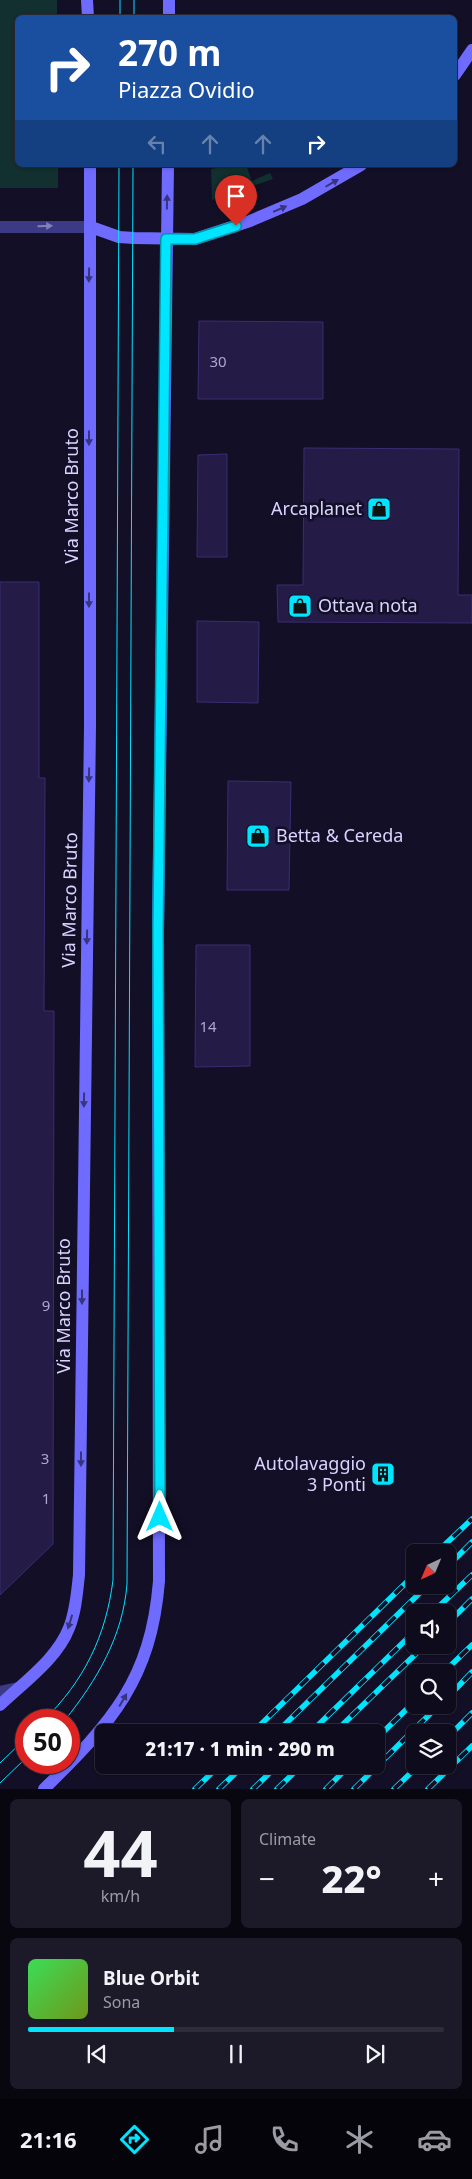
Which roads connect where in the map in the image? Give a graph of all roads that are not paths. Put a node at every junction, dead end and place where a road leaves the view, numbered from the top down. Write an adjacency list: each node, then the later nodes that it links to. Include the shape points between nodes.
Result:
1 (87, 0): 3 (main road)
2 (169, 0): 4 (main road)
3 (88, 15)
4 (169, 15)
5 (472, 50): 6 (main road)
6 (457, 72)
7 (90, 167): 11 (main road, Via Marco Bruto)
8 (168, 167): 12 (main road, one-way to 8)
9 (358, 167): 12 (main road, one-way to 9, via 195,239 250,221 302,199)
10 (0, 227): 11 (street, one-way to 11)
11 (91, 227): 12 (main road, via 119,237); 13 (main road, Via Marco Bruto, one-way to 13, via 90,726 79,1574 69,1628 45,1663)
12 (166, 239): 16 (main road, one-way to 12, via 102,1730 117,1710 136,1675 152,1635 157,1612 160,1549 158,924)
13 (18, 1688): 14 (street); 15 (main road, Via Marco Bruto)
14 (0, 1692)
15 (0, 1705)
16 (44, 1789)

